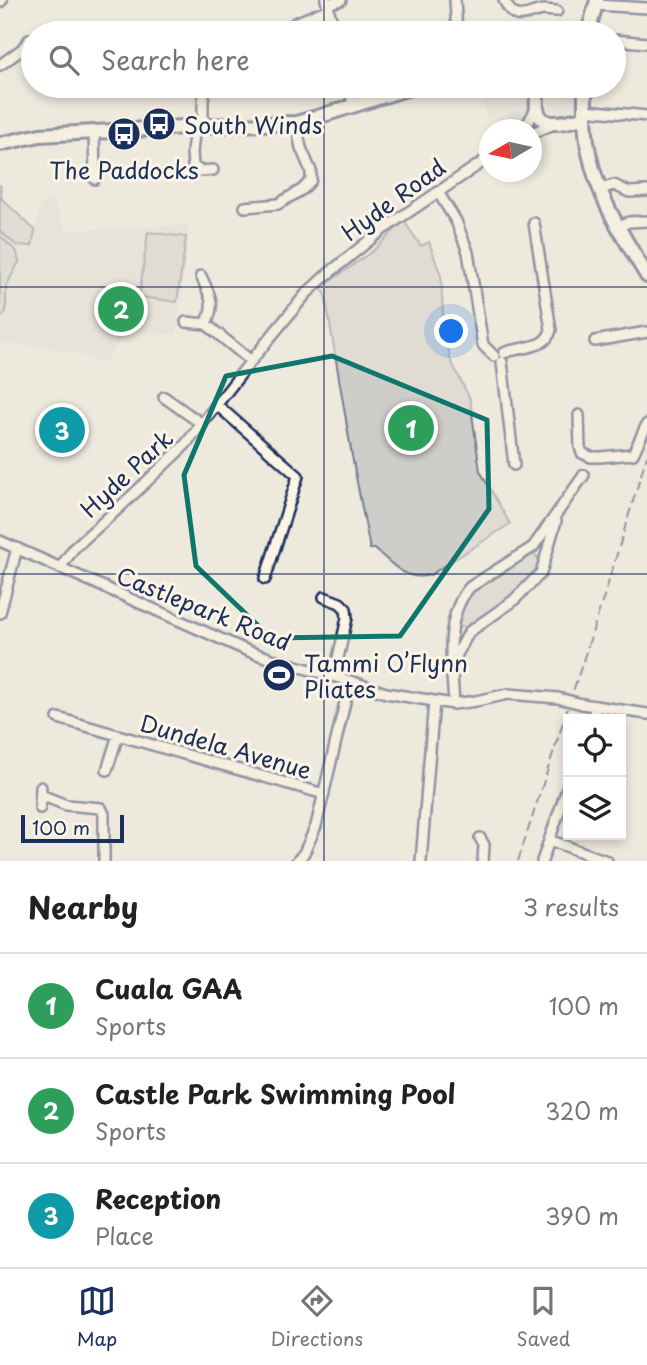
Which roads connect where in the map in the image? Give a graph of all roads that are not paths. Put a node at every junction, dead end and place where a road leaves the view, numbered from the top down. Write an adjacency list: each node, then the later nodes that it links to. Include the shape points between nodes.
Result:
1 (341, 0): 5 (street)
2 (455, 0): 9 (street)
3 (504, 0): 7 (street, via 517,15)
4 (596, 3): 6 (street); 10 (main road)
5 (327, 5): 8 (street)
6 (647, 8)
7 (556, 11)
8 (299, 21)
9 (456, 21)
10 (591, 21)
11 (626, 41): 12 (street)
12 (647, 43)
13 (21, 50): 14 (street)
14 (0, 65)
15 (203, 98): 27 (street)
16 (352, 98): 20 (street)
17 (379, 98): 20 (main road)
18 (537, 98): 21 (main road)
19 (585, 98): 22 (main road)
20 (354, 106): 25 (main road)
21 (537, 107): 24 (street); 26 (main road, via 541,118)
22 (585, 114): 23 (street); 26 (main road); 34 (main road, via 590,159)
23 (647, 116)
24 (530, 119)
25 (296, 123): 27 (main road); 37 (street, via 311,180 278,204)
26 (554, 124): 28 (street)
27 (199, 126): 29 (main road); 32 (street, via 193,166 200,171)
28 (542, 129)
29 (94, 133): 30 (main road, via 40,135); 33 (street)
30 (0, 144)
31 (479, 163): 36 (street, Hyde Road)
32 (213, 170)
33 (95, 179)
34 (600, 189): 35 (street, via 614,185 629,192); 40 (main road)
35 (647, 191)
36 (438, 192): 43 (street, Hyde Road); 48 (street, via 456,220 468,252 482,345)
37 (245, 208)
38 (647, 221): 40 (street)
39 (534, 223): 48 (street, via 550,334 538,345)
40 (619, 226): 42 (main road)
41 (201, 276): 45 (street, via 211,301)
42 (647, 276)
43 (323, 278): 49 (street, Hyde Park)
44 (186, 322): 45 (street)
45 (206, 324): 49 (street)
46 (647, 332): 47 (street)
47 (595, 341)
48 (500, 357): 55 (street)
49 (251, 361): 51 (street, Hyde Park)
50 (164, 397): 53 (street)
51 (217, 405): 53 (street, Hyde Park); 63 (street, via 298,476)
52 (579, 415): 54 (street, via 580,447 591,457 633,454)
53 (202, 424): 62 (street, Hyde Park, via 162,469 70,551)
54 (647, 424)
55 (514, 465)
56 (584, 475): 57 (street)
57 (559, 512): 59 (street); 61 (street)
58 (0, 541): 60 (street, Castlepark Road)
59 (533, 547): 61 (street); 66 (street, via 470,587 462,596)
60 (17, 548): 62 (street, Castlepark Road); 65 (street)
61 (547, 553): 67 (street, via 541,573 513,601)
62 (60, 568): 69 (street, Castlepark Road, via 248,651)
63 (265, 579)
64 (324, 597): 69 (street, via 346,609)
65 (0, 613)
66 (452, 627): 67 (street); 68 (street)
67 (469, 632): 68 (street)
68 (452, 663): 72 (street)
69 (334, 676): 70 (street, Castlepark Road)
70 (350, 681): 71 (street, Castlepark Road); 79 (street)
71 (434, 701): 72 (street, Castlepark Road); 86 (street)
72 (454, 704): 73 (street, Castlepark Road, bridge, via 508,694)
73 (596, 706): 74 (street, Castlepark Road); 75 (street)
74 (647, 713)
75 (594, 714)
76 (58, 718): 77 (street, Dundela Avenue)
77 (118, 735): 78 (street, Dundela Avenue); 79 (street, Dundela Avenue)
78 (107, 770)
79 (324, 794): 85 (street, via 310,840)
80 (563, 800): 83 (street)
81 (40, 808): 84 (street, via 41,791 66,804 101,808)
82 (480, 838): 87 (street, via 485,845)
83 (549, 840): 88 (street); 89 (street)
84 (104, 861)
85 (297, 861)
86 (421, 861)
87 (483, 861)
88 (542, 861)
89 (607, 861)

